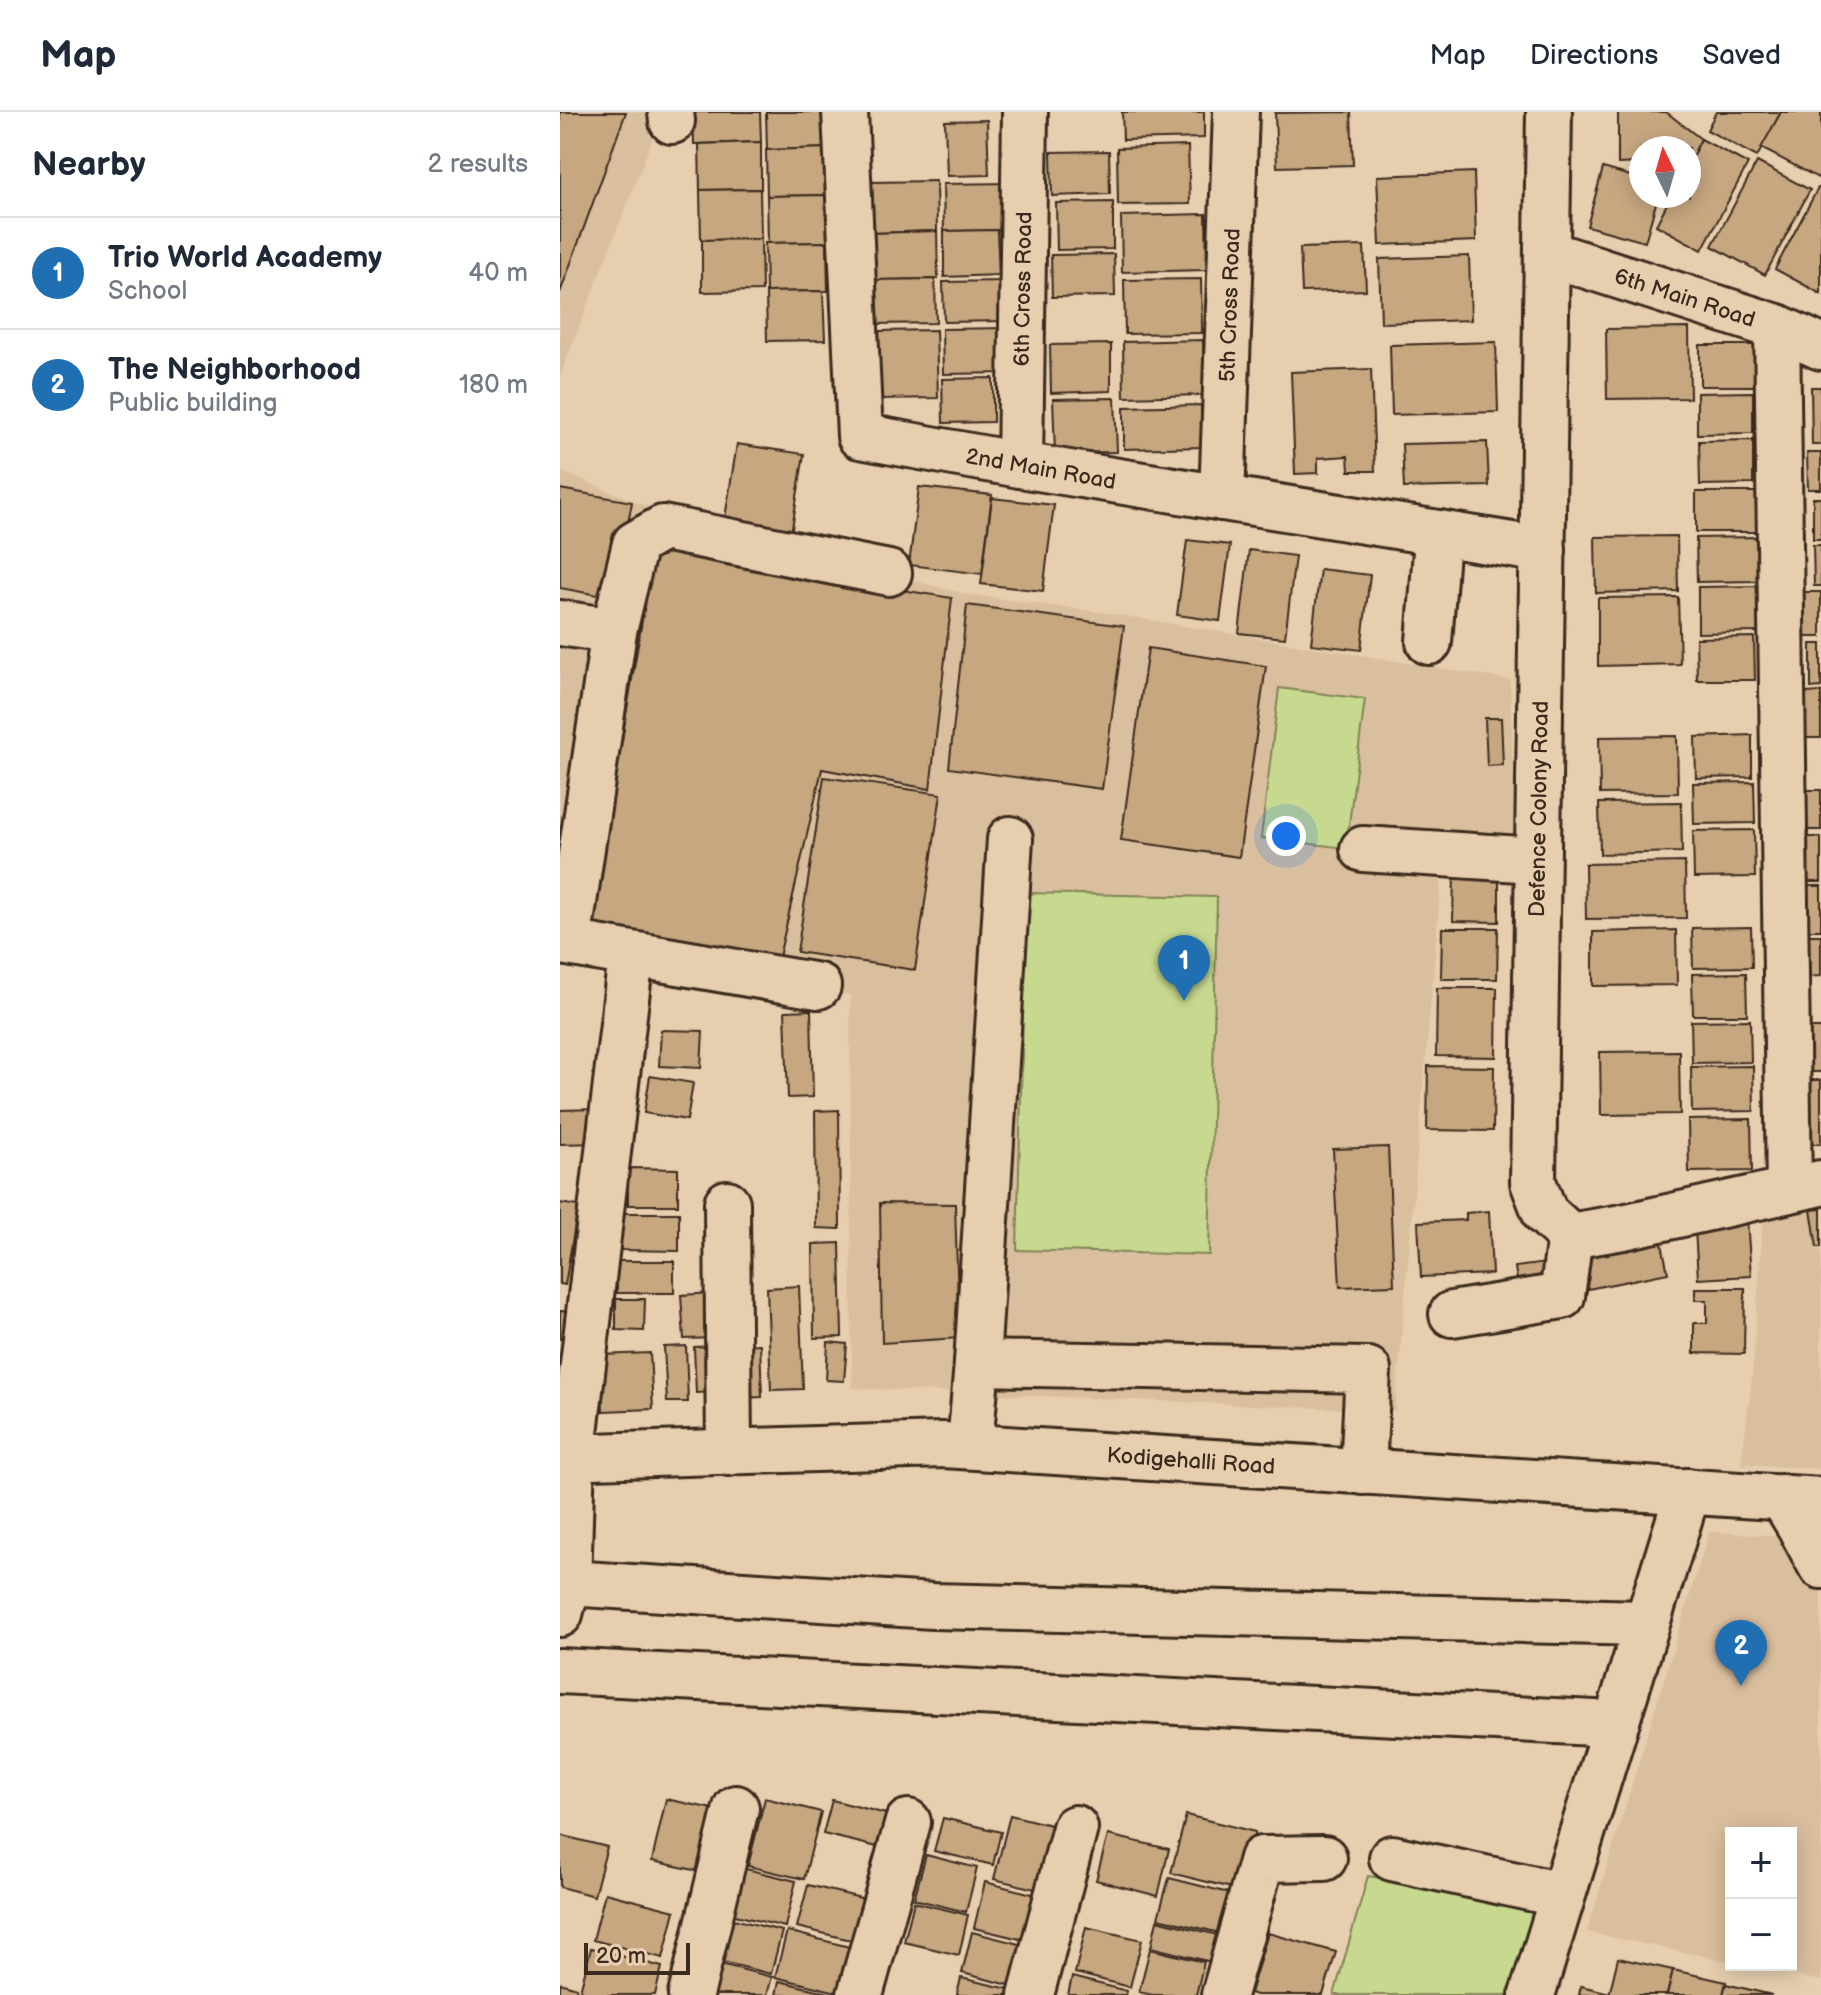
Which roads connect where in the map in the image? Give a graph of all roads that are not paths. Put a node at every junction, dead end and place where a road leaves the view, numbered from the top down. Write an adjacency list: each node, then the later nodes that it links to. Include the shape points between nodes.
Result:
1 (845, 112): 8 (street, 2nd Main Road, via 860,436)
2 (1236, 112): 9 (street, 5th Cross Road)
3 (1549, 112): 5 (street, Defence Colony Road)
4 (1017, 116): 8 (street, 6th Cross Road)
5 (1547, 253): 6 (street, 6th Main Road); 11 (street, Defence Colony Road)
6 (1777, 327): 7 (street, 6th Main Road); 21 (street)
7 (1821, 347)
8 (1020, 465): 9 (street, 2nd Main Road)
9 (1222, 498): 10 (street, 2nd Main Road)
10 (1439, 533): 11 (street, 2nd Main Road); 15 (street)
11 (1543, 550): 18 (street, Defence Colony Road)
12 (889, 573): 14 (street, via 663,528 635,544)
13 (560, 623): 14 (street)
14 (614, 631): 20 (street, via 568,943)
15 (1429, 642)
16 (1010, 839): 25 (street)
17 (1363, 849): 18 (street)
18 (1537, 860): 23 (street, Defence Colony Road, via 1533,1182 1545,1213)
19 (629, 973): 28 (street)
20 (818, 986)
21 (1805, 1186): 23 (street)
22 (727, 1203): 27 (street)
23 (1570, 1236): 24 (street, via 1562,1296)
24 (1452, 1314)
25 (977, 1363): 26 (street); 29 (street, via 1368,1370)
26 (970, 1446): 27 (street, Kodigehalli Road); 29 (street, Kodigehalli Road)
27 (729, 1453): 28 (street, Kodigehalli Road)
28 (566, 1458): 33 (street)
29 (1363, 1472): 30 (street, Kodigehalli Road)
30 (1688, 1491): 31 (street, Kodigehalli Road); 34 (street)
31 (1801, 1499): 32 (street, via 1799,1525)
32 (1821, 1566)
33 (564, 1598): 34 (street)
34 (1646, 1623): 36 (street)
35 (560, 1671): 36 (street)
36 (1615, 1724): 42 (street)
37 (736, 1808): 43 (street)
38 (908, 1822): 44 (street)
39 (1075, 1828): 45 (street)
40 (1324, 1858): 46 (street, via 1262,1859)
41 (1392, 1858): 42 (street)
42 (1562, 1895): 47 (street)
43 (691, 1995)
44 (860, 1995)
45 (1031, 1995)
46 (1224, 1995)
47 (1532, 1995)

